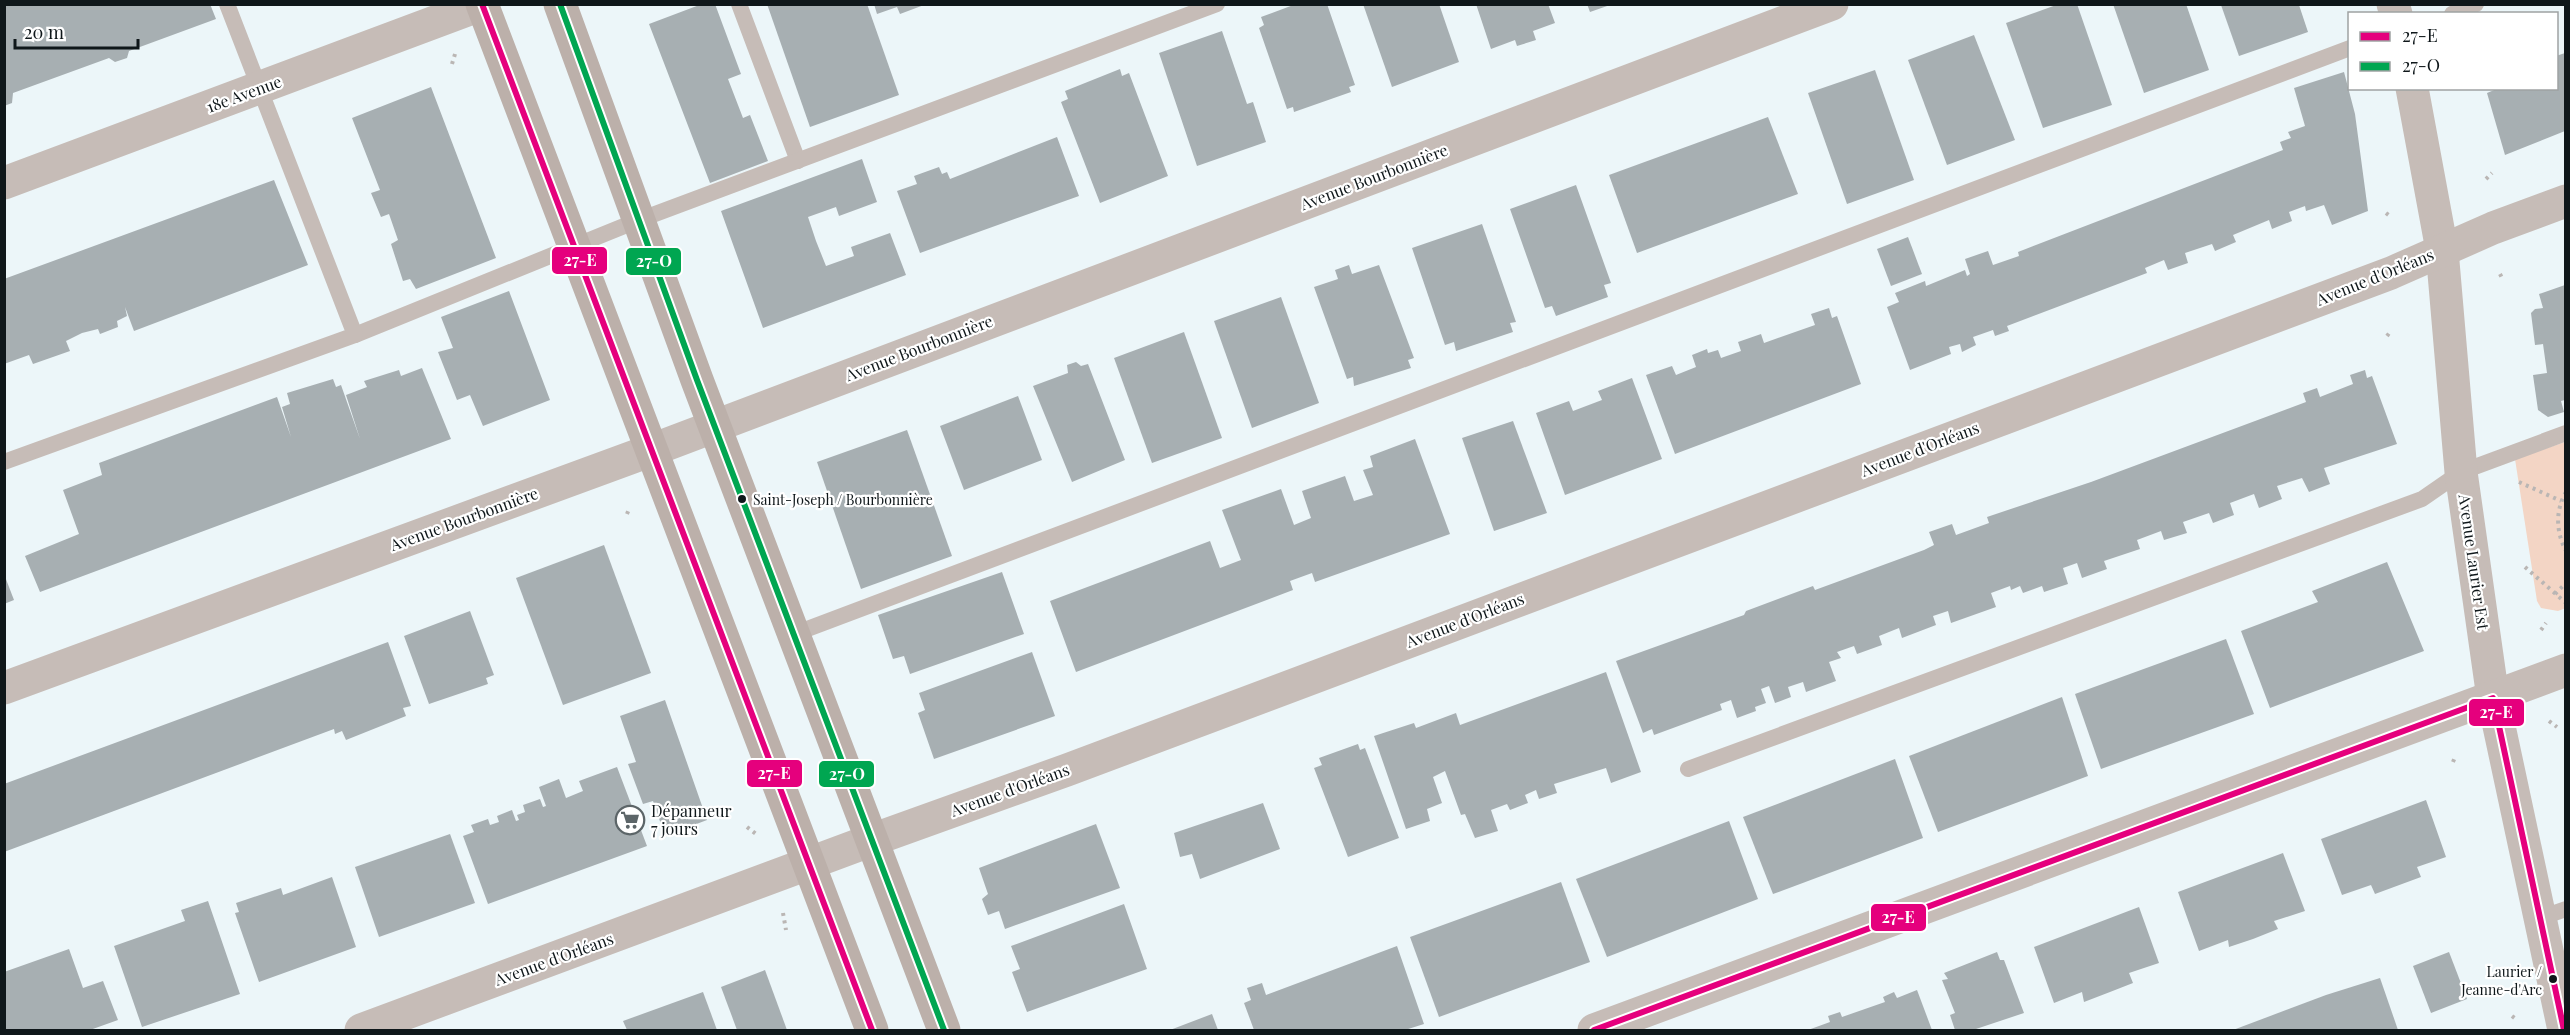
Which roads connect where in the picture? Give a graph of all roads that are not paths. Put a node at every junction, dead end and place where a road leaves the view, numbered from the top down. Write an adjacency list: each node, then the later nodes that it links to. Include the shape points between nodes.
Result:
1 (227, 4): 10 (lane)
2 (560, 4): 15 (main road)
3 (739, 4): 12 (lane)
4 (1217, 4): 12 (lane)
5 (1833, 4): 19 (street, Avenue Bourbonnière)
6 (2476, 4): 8 (lane)
7 (483, 5): 10 (street, 18e Avenue); 16 (main road)
8 (2457, 12)
9 (2348, 48): 24 (lane)
10 (259, 88): 13 (street, 18e Avenue); 18 (lane)
11 (2412, 90): 17 (street, Avenue Laurier Est)
12 (798, 161): 15 (lane)
13 (4, 183)
14 (2565, 201): 17 (street, Avenue d'Orléans)
15 (639, 220): 16 (lane); 19 (main road)
16 (574, 246): 18 (lane); 21 (main road)
17 (2442, 250): 23 (street, Avenue Laurier Est); 29 (street, Avenue d'Orléans, via 2380,277)
18 (355, 335): 22 (lane)
19 (714, 425): 21 (street, Avenue Bourbonnière); 24 (main road)
20 (2565, 433): 23 (lane)
21 (652, 450): 26 (street, Avenue Bourbonnière); 30 (main road)
22 (4, 462)
23 (2461, 472): 27 (street, Avenue Laurier Est); 28 (lane, via 2422,499)
24 (794, 634): 29 (main road)
25 (2565, 670): 27 (street)
26 (4, 688)
27 (2493, 698): 31 (street, Avenue Laurier Est); 35 (street)
28 (1688, 769)
29 (872, 840): 30 (street, Avenue d'Orléans); 34 (main road)
30 (810, 863): 32 (street, Avenue d'Orléans); 33 (main road)
31 (2553, 913): 36 (street, Avenue Laurier Est)
32 (361, 1030)
33 (872, 1030)
34 (944, 1030)
35 (1594, 1030)
36 (2565, 1030)

